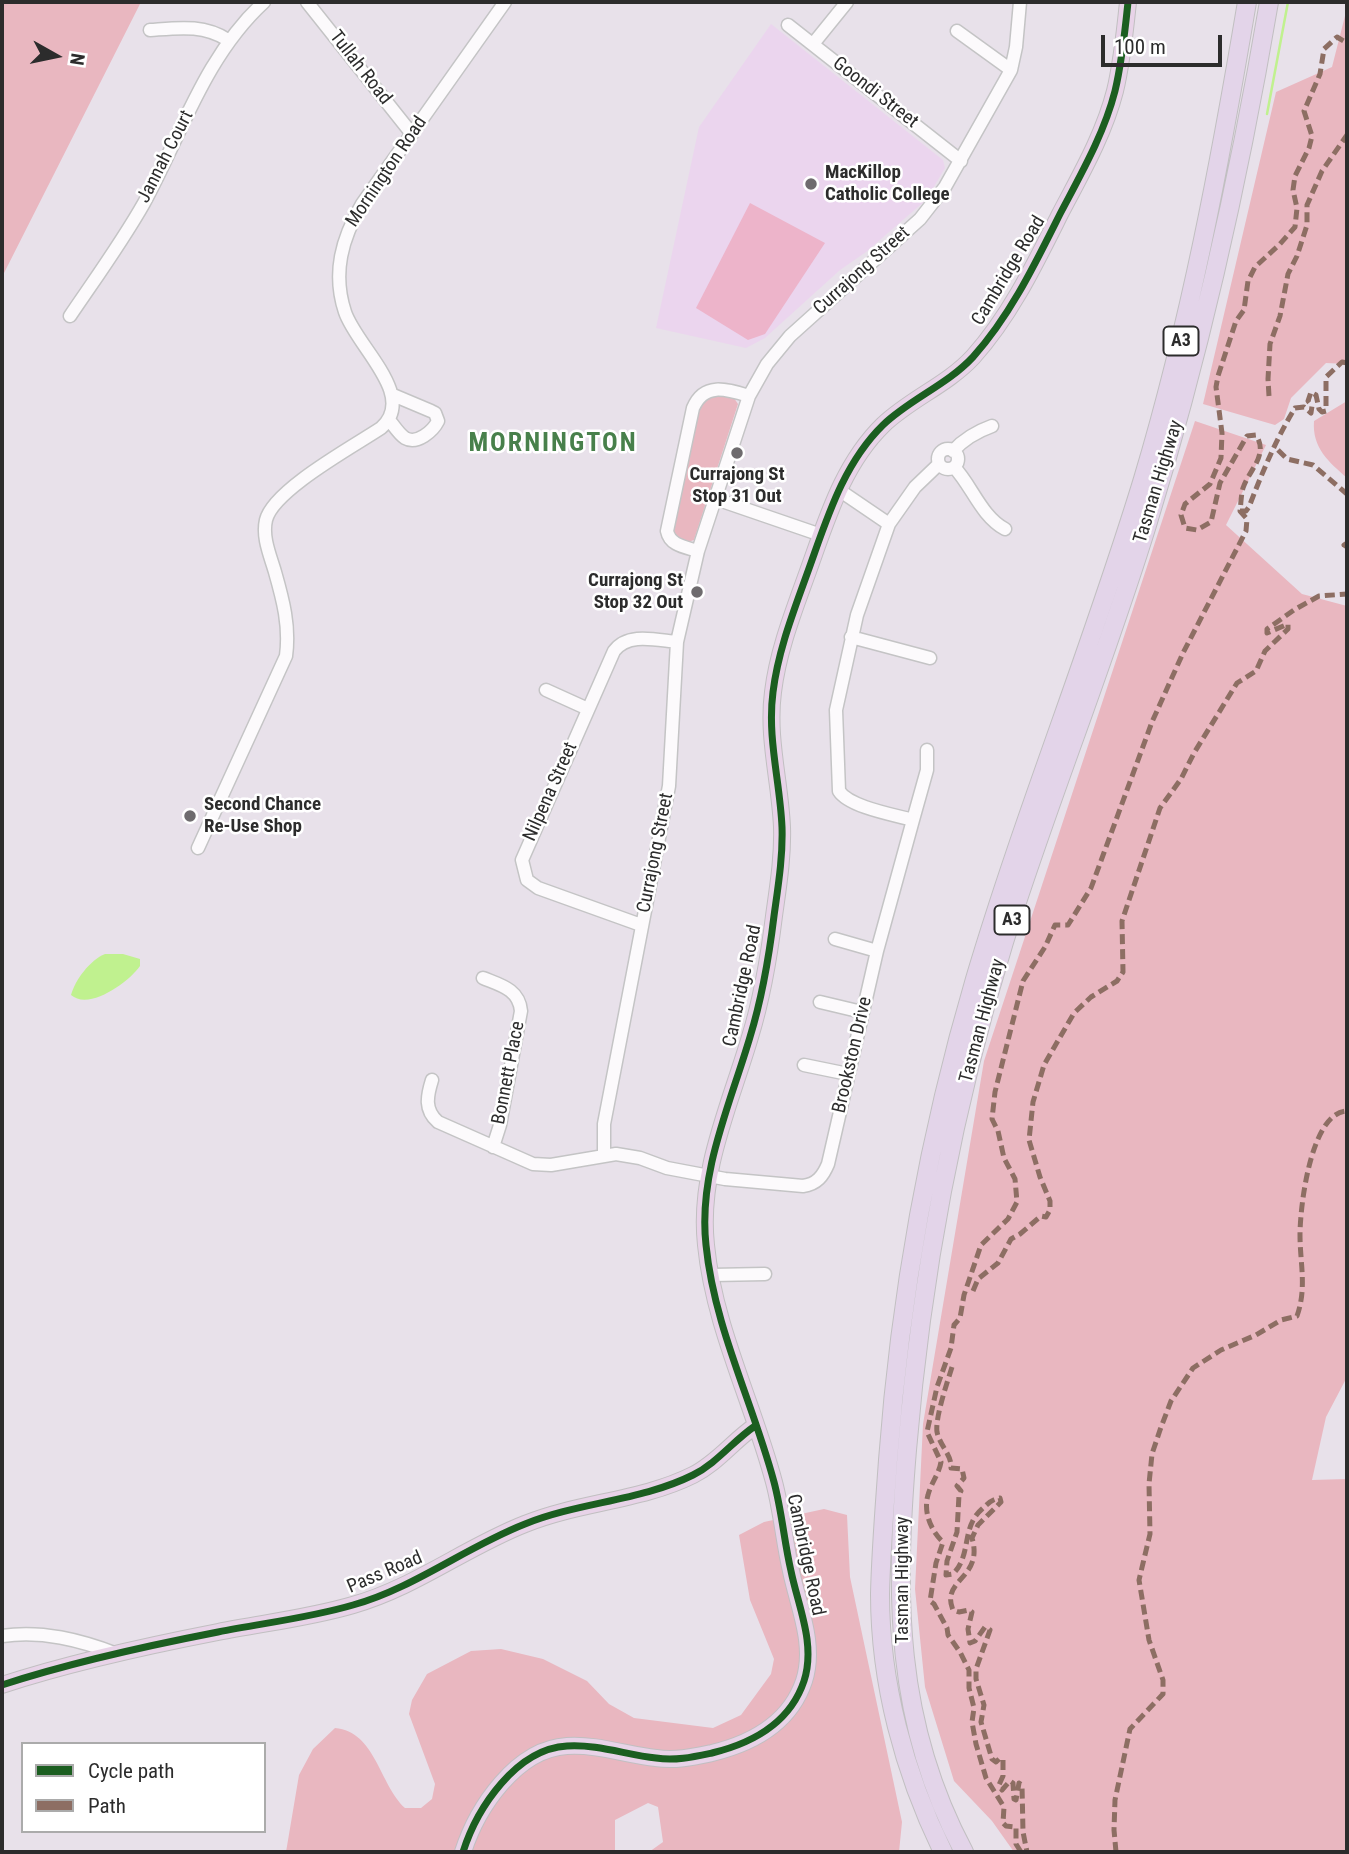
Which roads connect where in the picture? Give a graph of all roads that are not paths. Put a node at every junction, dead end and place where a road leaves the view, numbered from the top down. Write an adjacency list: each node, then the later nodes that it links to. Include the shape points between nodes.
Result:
1 (264, 2): 12 (street, Jannah Court)
2 (307, 2): 15 (street, Tullah Road)
3 (505, 2): 15 (street, Mornington Road)
4 (847, 2): 13 (street)
5 (1020, 2): 14 (street, Currajong Street)
6 (1128, 2): 25 (main road, Cambridge Road, via 1115,90 1105,121 1009,309 971,360 887,421)
7 (1246, 2): 58 (highway, Tasman Highway / A3, via 1210,216 1173,373 1115,564 974,983 948,1077 912,1259 890,1428 882,1628 888,1684 903,1749)
8 (1270, 2): 59 (highway, Tasman Highway / A3, via 1221,249 1183,401 1146,530 993,979 933,1241 913,1384 901,1544 901,1620 906,1678 919,1739 939,1800)
9 (788, 25): 13 (street, Goondi Street)
10 (150, 30): 12 (street, via 207,29)
11 (957, 32): 14 (street)
12 (228, 40): 17 (street, Jannah Court, via 139,211)
13 (813, 44): 16 (street, Goondi Street)
14 (1011, 70): 16 (street, Currajong Street)
15 (412, 134): 18 (street, Mornington Road, via 355,216 338,271 347,318)
16 (961, 161): 19 (street, Currajong Street, via 929,209 776,351)
17 (70, 316)
18 (393, 395): 20 (street); 20 (street, via 435,413 438,421 414,440 404,437)
19 (749, 396): 26 (street, Currajong Street); 30 (street, via 711,389 693,408 668,535 674,543)
20 (390, 421): 38 (street, via 282,495 268,512 266,539 286,615 286,656)
21 (992, 426): 22 (street)
22 (953, 451): 23 (street, via 942,452); 24 (street, via 958,459)
23 (939, 464): 24 (street, via 946,469); 27 (street, via 915,487)
24 (954, 467): 28 (street, via 992,522)
25 (839, 490): 27 (street); 29 (main road, Cambridge Road)
26 (716, 499): 29 (street); 30 (street, Currajong Street)
27 (889, 524): 31 (street)
28 (1005, 529)
29 (821, 535): 50 (main road, Cambridge Road, via 779,656 772,694 772,753 782,823 779,878 755,1020)
30 (698, 551): 32 (street, Currajong Street)
31 (851, 637): 33 (street); 37 (street, via 836,710 839,791 854,803)
32 (677, 642): 35 (street, Nilpena Street, via 636,639 621,643); 39 (street, Currajong Street, via 669,786)
33 (930, 658)
34 (545, 690): 35 (street)
35 (588, 709): 39 (street, Nilpena Street, via 524,854 524,874 538,888)
36 (927, 750): 37 (street, Brookston Drive, via 928,770)
37 (913, 820): 41 (street, Brookston Drive)
38 (198, 848)
39 (641, 925): 49 (street, Currajong Street, via 604,1124)
40 (835, 939): 41 (street)
41 (877, 951): 44 (street, Brookston Drive)
42 (483, 978): 48 (street, Bonnett Place, via 515,993 521,1011)
43 (820, 1002): 44 (street)
44 (862, 1012): 46 (street, Brookston Drive)
45 (804, 1065): 46 (street)
46 (848, 1074): 50 (street, Brookston Drive, via 828,1164 820,1179 803,1186)
47 (432, 1080): 48 (street, via 428,1107 433,1118)
48 (493, 1147): 49 (street, via 542,1165)
49 (604, 1154): 50 (street, via 629,1155)
50 (709, 1175): 52 (main road, Cambridge Road, via 706,1244)
51 (765, 1274): 52 (street)
52 (712, 1275): 53 (main road, Cambridge Road)
53 (755, 1426): 55 (main road, Pass Road, via 691,1476 525,1524 382,1595 306,1616); 57 (main road, Cambridge Road, via 773,1479 809,1654 804,1682 791,1708 753,1740 698,1756 665,1759 574,1745 546,1749 502,1782)
54 (2, 1636): 55 (street, via 67,1638)
55 (118, 1654): 56 (main road, Pass Road)
56 (2, 1685)
57 (463, 1852)
58 (943, 1852)
59 (964, 1852)

